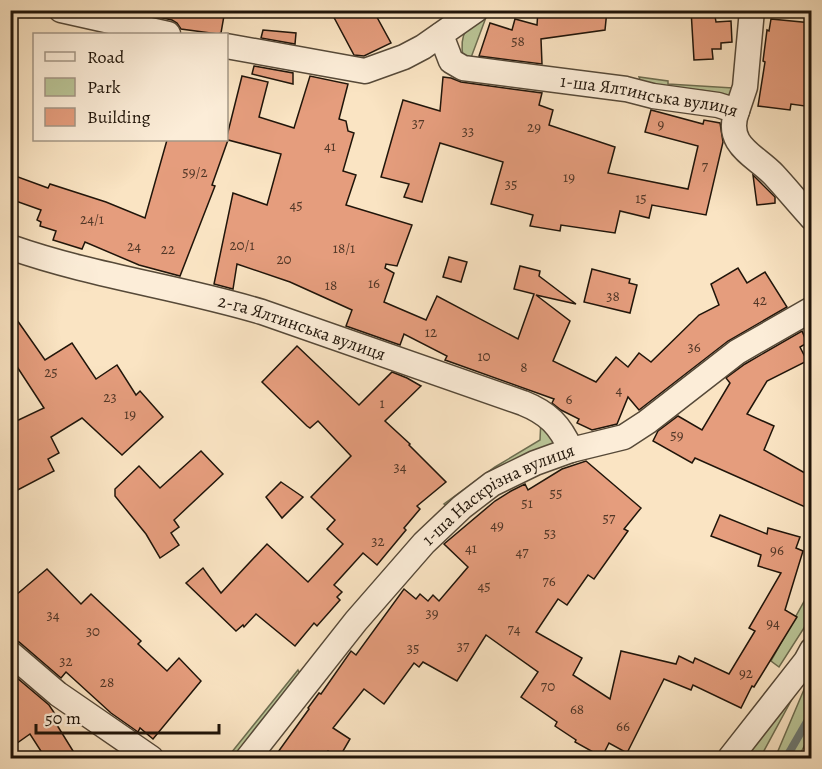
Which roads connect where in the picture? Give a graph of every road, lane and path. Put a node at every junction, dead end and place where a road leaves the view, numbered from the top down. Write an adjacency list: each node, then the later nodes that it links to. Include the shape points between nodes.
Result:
1 (61, 10): 4 (street)
2 (476, 10): 5 (street)
3 (752, 10): 7 (street, via 745,87)
4 (164, 33)
5 (441, 35): 6 (street, via 404,57 365,71); 7 (street, 1-ша Ялтинська вулиця, via 451,61 463,68 626,89)
6 (228, 46)
7 (737, 111): 8 (street, 1-ша Ялтинська вулиця, via 733,129 742,148 769,170)
8 (812, 219)
9 (10, 247): 11 (street, 2-га Ялтинська вулиця, via 254,310 514,399 556,424)
10 (812, 309): 11 (street, 1-ша Наскрізна вулиця, via 736,352 633,431 614,441)
11 (571, 450): 16 (street, 1-ша Наскрізна вулиця, via 492,484 446,520 356,621)
12 (812, 650): 14 (street)
13 (10, 653): 15 (street, via 58,694)
14 (736, 751)
15 (151, 759)
16 (248, 759)

